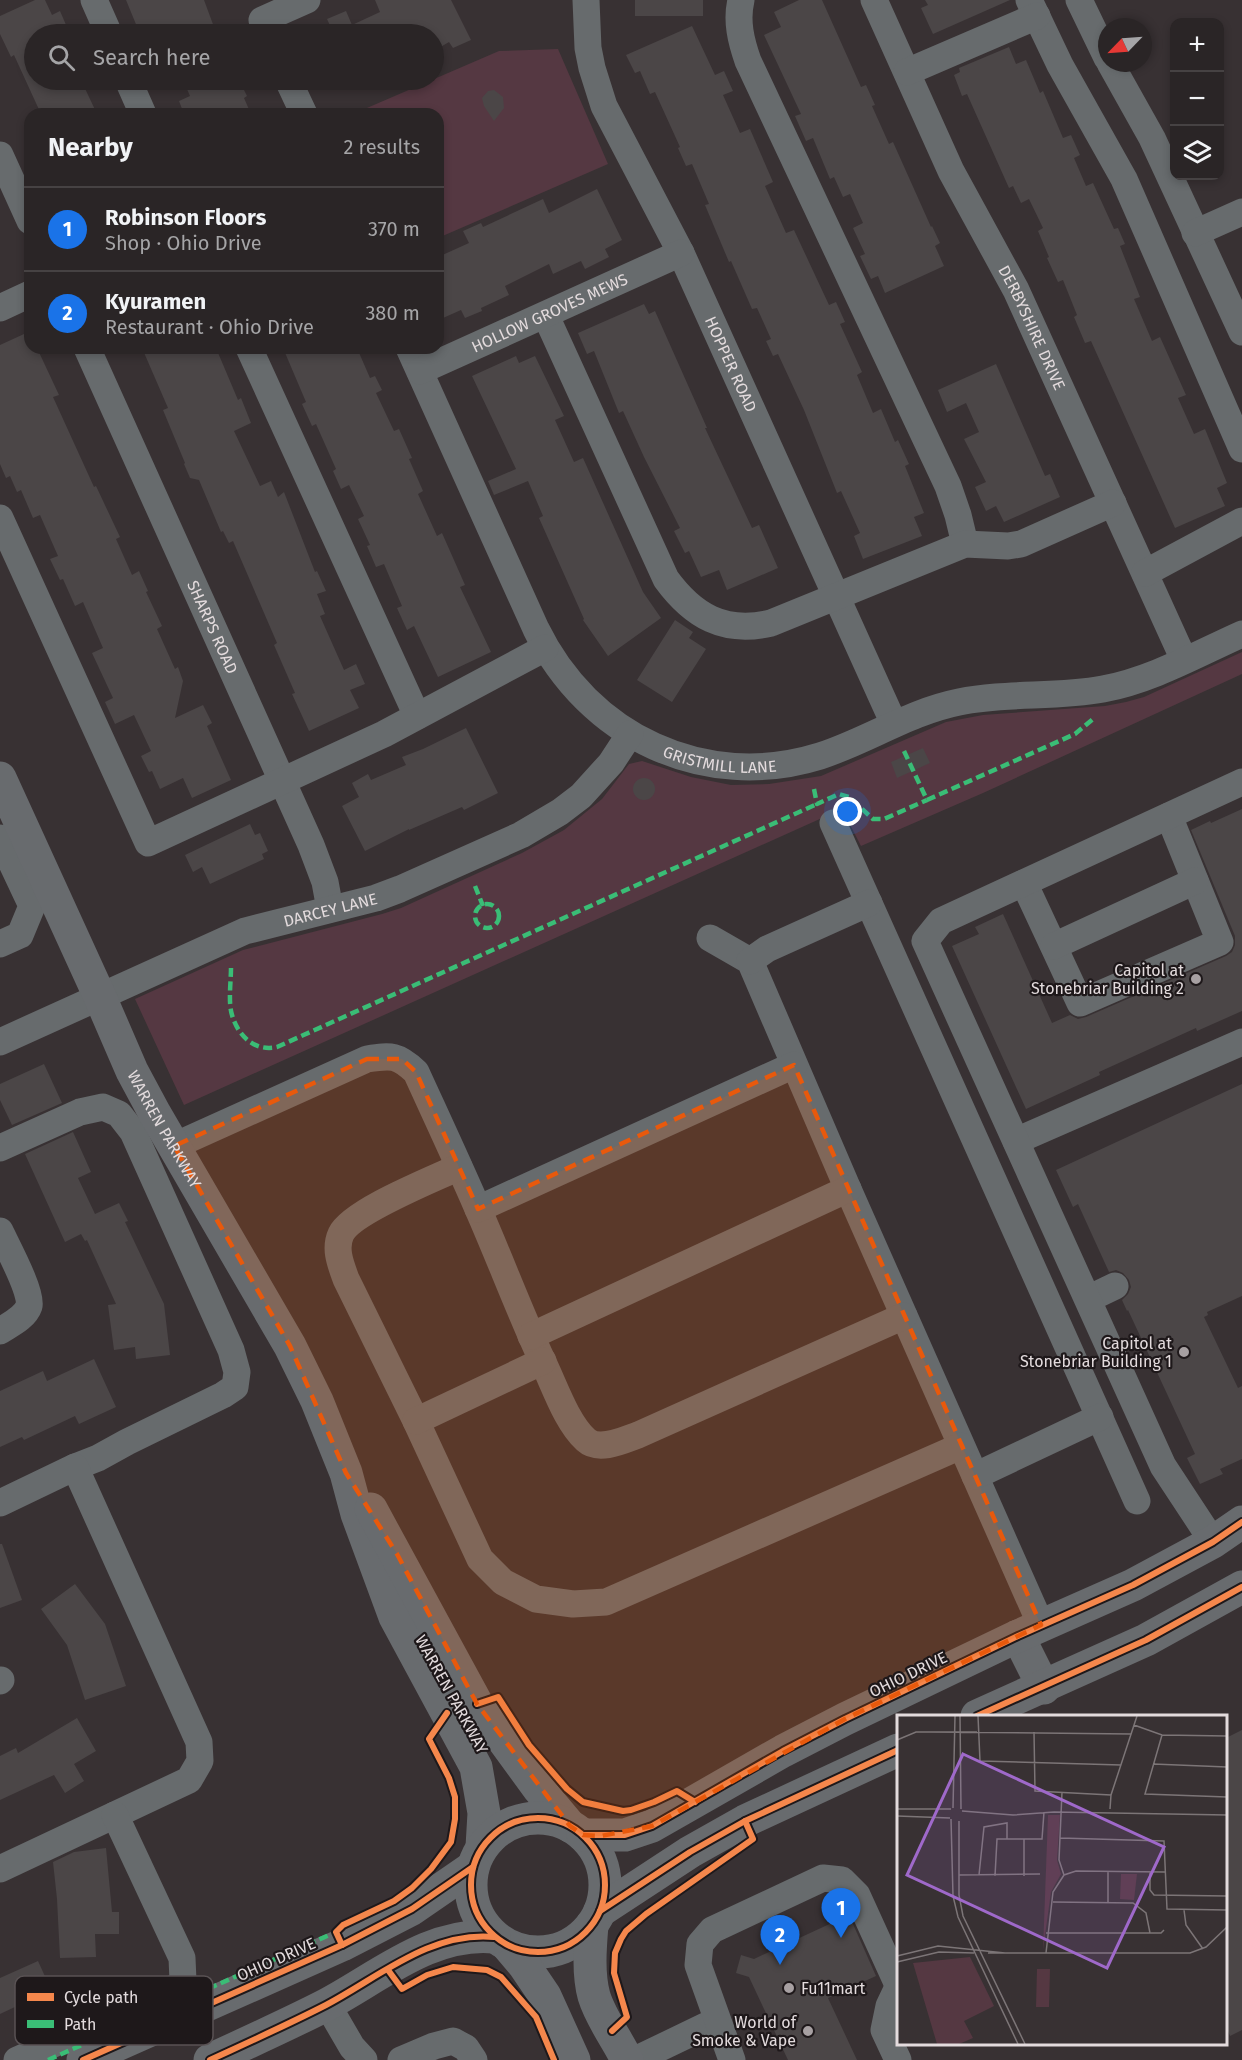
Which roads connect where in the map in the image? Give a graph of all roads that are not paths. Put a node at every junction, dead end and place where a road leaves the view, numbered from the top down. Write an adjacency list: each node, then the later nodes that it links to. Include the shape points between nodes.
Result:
1 (94, 0): 9 (street)
2 (307, 0): 8 (street)
3 (586, 0): 21 (street, HOPPER ROAD, via 588,48 604,106)
4 (741, 0): 35 (street, via 740,31 748,61 948,486)
5 (874, 0): 11 (street, DERBYSHIRE DRIVE)
6 (1078, 0): 10 (street)
7 (1033, 8): 11 (street); 31 (street, via 1124,179)
8 (261, 18)
9 (105, 24)
10 (1098, 40)
11 (906, 72): 32 (street, DERBYSHIRE DRIVE, via 951,171 1016,290)
12 (1115, 72): 20 (street, via 1152,138)
13 (132, 90): 15 (street)
14 (293, 90): 16 (street)
15 (140, 108)
16 (301, 108)
17 (0, 154): 18 (street)
18 (24, 208)
19 (1242, 212): 20 (street)
20 (1195, 233): 25 (street)
21 (681, 253): 24 (street, HOLLOW GROVES MEWS); 37 (street, HOPPER ROAD)
22 (24, 297): 23 (street)
23 (0, 308)
24 (546, 315): 26 (street, HOLLOW GROVES MEWS); 37 (street, via 658,567 684,602 711,619 748,627 771,623)
25 (1242, 332)
26 (444, 350)
27 (90, 354): 45 (street, SHARPS ROAD)
28 (252, 354): 41 (street)
29 (432, 354): 30 (street, HOLLOW GROVES MEWS)
30 (415, 360): 39 (street, GRISTMILL LANE)
31 (1242, 449)
32 (1113, 503): 35 (street, via 1021,544); 36 (street, DERBYSHIRE DRIVE)
33 (0, 518): 45 (street, via 148,843)
34 (1242, 521): 36 (street)
35 (965, 544): 37 (street)
36 (1145, 573): 40 (street, DERBYSHIRE DRIVE)
37 (836, 595): 42 (street, HOPPER ROAD)
38 (1242, 634): 40 (street, GRISTMILL LANE)
39 (545, 648): 41 (street); 43 (street, GRISTMILL LANE, via 579,693)
40 (1184, 660): 42 (street, GRISTMILL LANE, via 1116,686 959,702)
41 (417, 716): 45 (street)
42 (894, 724): 43 (street, GRISTMILL LANE, via 821,756 756,767 697,761 659,749)
43 (630, 734): 53 (street, DARCEY LANE, via 590,787 538,826 400,889)
44 (0, 778): 58 (main road, WARREN PARKWAY)
45 (283, 782): 53 (street, SHARPS ROAD, via 319,863)
46 (1242, 782): 47 (street)
47 (1169, 816): 50 (street); 51 (street)
48 (833, 823): 52 (street)
49 (0, 838): 55 (street, via 32,906 20,934)
50 (1195, 881): 56 (street); 56 (street, via 1220,942 1080,1003)
51 (1024, 883): 56 (street); 62 (street, via 941,921 925,941)
52 (869, 903): 57 (street, via 767,949); 75 (street)
53 (330, 909): 58 (street, DARCEY LANE, via 245,931)
54 (710, 938): 57 (street)
55 (0, 944)
56 (1054, 946)
57 (750, 961): 61 (street)
58 (100, 997): 59 (street, DARCEY LANE); 63 (main road, WARREN PARKWAY, via 132,1071)
59 (0, 1042)
60 (1242, 1042): 62 (street)
61 (794, 1065): 66 (street); 67 (street)
62 (1016, 1142): 70 (street)
63 (174, 1146): 65 (street, via 367,1059 385,1056 402,1059 416,1072); 79 (main road, WARREN PARKWAY, via 290,1346)
64 (0, 1148): 78 (street, via 80,1112 103,1107 119,1114 133,1132 231,1350 237,1372 235,1387 223,1395)
65 (459, 1167): 67 (street); 76 (street, via 373,1208 341,1234 338,1256 346,1279)
66 (848, 1189): 71 (street); 73 (street)
67 (478, 1209): 73 (street)
68 (0, 1231): 72 (street, via 29,1300 29,1307 17,1320)
69 (1115, 1286): 70 (street)
70 (1088, 1299): 84 (street, via 1163,1466)
71 (904, 1316): 74 (street, via 638,1435 602,1445 587,1442 577,1429); 77 (street)
72 (0, 1331)
73 (531, 1336): 74 (street)
74 (543, 1361): 76 (street)
75 (1100, 1417): 80 (street); 81 (street)
76 (416, 1421): 77 (street, via 480,1559 503,1582 536,1599 573,1604 606,1602)
77 (961, 1446): 80 (street)
78 (75, 1467): 82 (street); 90 (street, via 199,1742 200,1761 189,1780)
79 (345, 1473): 91 (main road, WARREN PARKWAY, via 361,1491 392,1545 477,1704 539,1789); 92 (main road, WARREN PARKWAY, via 395,1617 477,1767 484,1812)
80 (975, 1476): 86 (street)
81 (1137, 1501)
82 (0, 1503)
83 (1242, 1522): 84 (main road, OHIO DRIVE)
84 (1213, 1542): 86 (main road, OHIO DRIVE, via 1133,1585)
85 (1242, 1587): 87 (main road, via 1146,1640)
86 (1030, 1630): 87 (main road); 91 (main road, OHIO DRIVE, via 804,1740 652,1826 625,1834)
87 (1044, 1688): 88 (main road)
88 (979, 1715)
89 (897, 1750): 94 (main road, via 744,1821 690,1852)
90 (115, 1815): 93 (street); 96 (street, via 182,1958)
91 (577, 1831): 92 (main road, via 555,1820 514,1821 496,1832); 94 (main road, via 595,1850 603,1866 606,1884)
92 (477, 1857): 95 (main road, via 470,1876 474,1909 482,1924); 99 (main road, OHIO DRIVE, via 412,1909)
93 (0, 1869)
94 (596, 1918): 95 (main road, via 585,1934 568,1946 549,1952 528,1952); 113 (main road, via 590,1952 594,1995)
95 (501, 1941): 101 (main road, via 479,1935 428,1947); 112 (main road, via 524,1965 544,1996)
96 (183, 1976)
97 (897, 1984): 102 (street, via 857,1895 842,1880 823,1878 712,1930 700,1944 698,1965)
98 (897, 1988): 116 (street, via 884,2030)
99 (224, 1997): 100 (main road, OHIO DRIVE); 105 (main road)
100 (213, 2002)
101 (327, 2004): 105 (main road); 109 (street)
102 (716, 2021): 114 (street); 115 (street)
103 (51, 2045): 106 (street)
104 (116, 2045): 107 (main road, OHIO DRIVE)
105 (250, 2052): 108 (main road)
106 (17, 2060)
107 (82, 2060)
108 (210, 2060)
109 (364, 2060)
110 (401, 2060): 111 (street, via 453,2041 466,2048)
111 (474, 2060)
112 (574, 2060)
113 (627, 2060)
114 (634, 2060)
115 (732, 2060)
116 (898, 2060)

